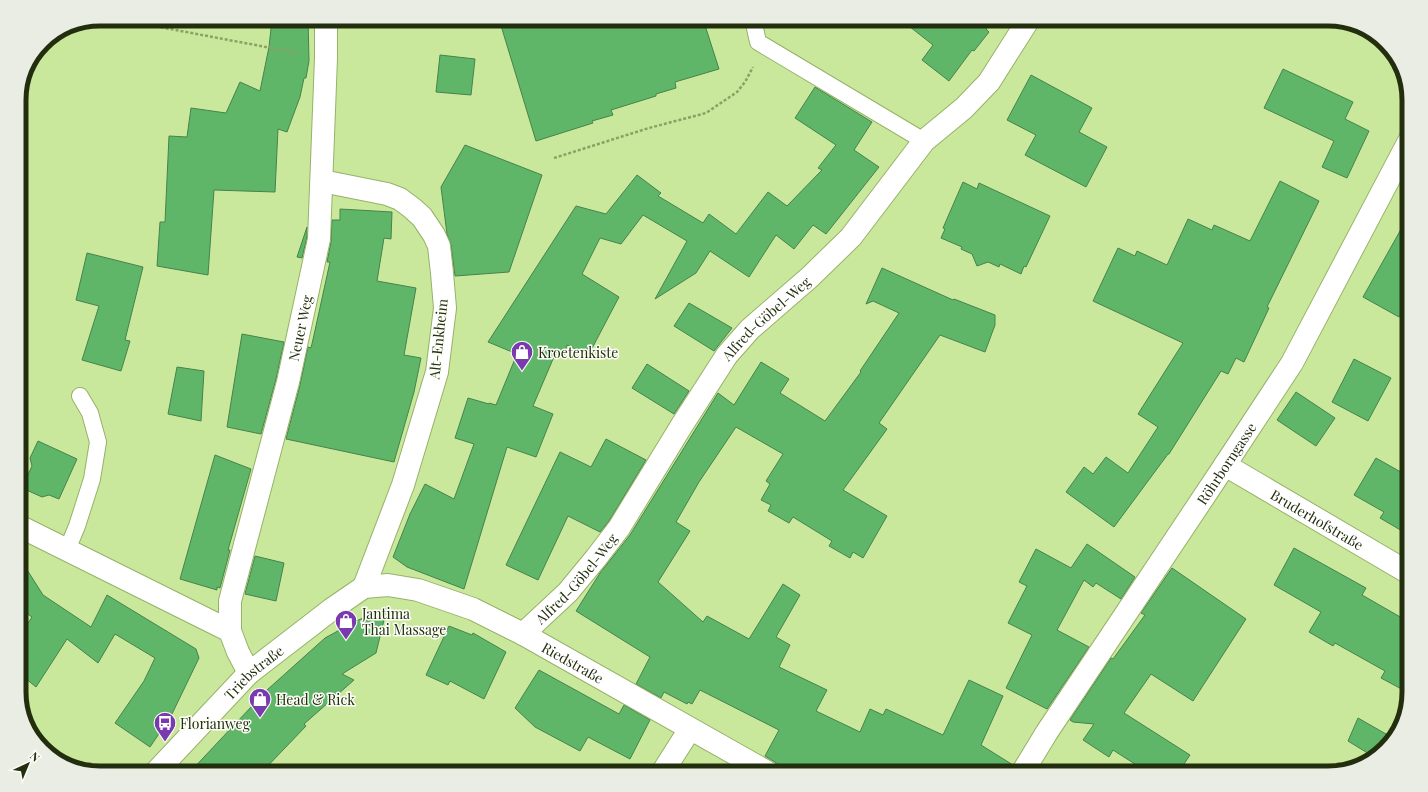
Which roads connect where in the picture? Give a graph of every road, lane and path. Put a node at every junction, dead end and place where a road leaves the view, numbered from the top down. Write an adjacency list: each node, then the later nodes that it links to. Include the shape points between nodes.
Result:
1 (155, 26): 6 (path)
2 (326, 26): 6 (street, Neuer Weg)
3 (755, 26): 5 (lane)
4 (1025, 26): 7 (street, Alfred-Göbel-Weg, via 989,82 964,108)
5 (758, 42): 7 (lane); 8 (path, via 755,62 745,82 737,92 706,113)
6 (326, 58): 10 (street, Neuer Weg)
7 (924, 141): 18 (street, Alfred-Göbel-Weg, via 850,237 810,277 750,329 727,355 619,528 568,592)
8 (554, 158)
9 (1402, 171): 12 (street, Röhrborngasse, via 1292,362)
10 (322, 181): 16 (street, Alt-Enkheim, via 387,194 412,208 422,217 434,235 439,246 442,273 445,308 437,372 403,485); 17 (street, Neuer Weg, via 319,239 288,382 230,601)
11 (80, 396): 14 (lane, via 90,413 98,442 92,479)
12 (1225, 465): 15 (street, Bruderhofstraße); 24 (street, Röhrborngasse)
13 (26, 530): 14 (street)
14 (67, 550): 17 (street)
15 (1402, 569)
16 (364, 587): 18 (street, Riedstraße, via 388,585 418,590 473,609); 19 (street, Triebstraße)
17 (230, 631): 19 (street)
18 (523, 634): 20 (street, Riedstraße)
19 (249, 673): 21 (street, Triebstraße)
20 (690, 729): 22 (street); 23 (street, Riedstraße)
21 (162, 766)
22 (666, 766)
23 (756, 766)
24 (1026, 766)

